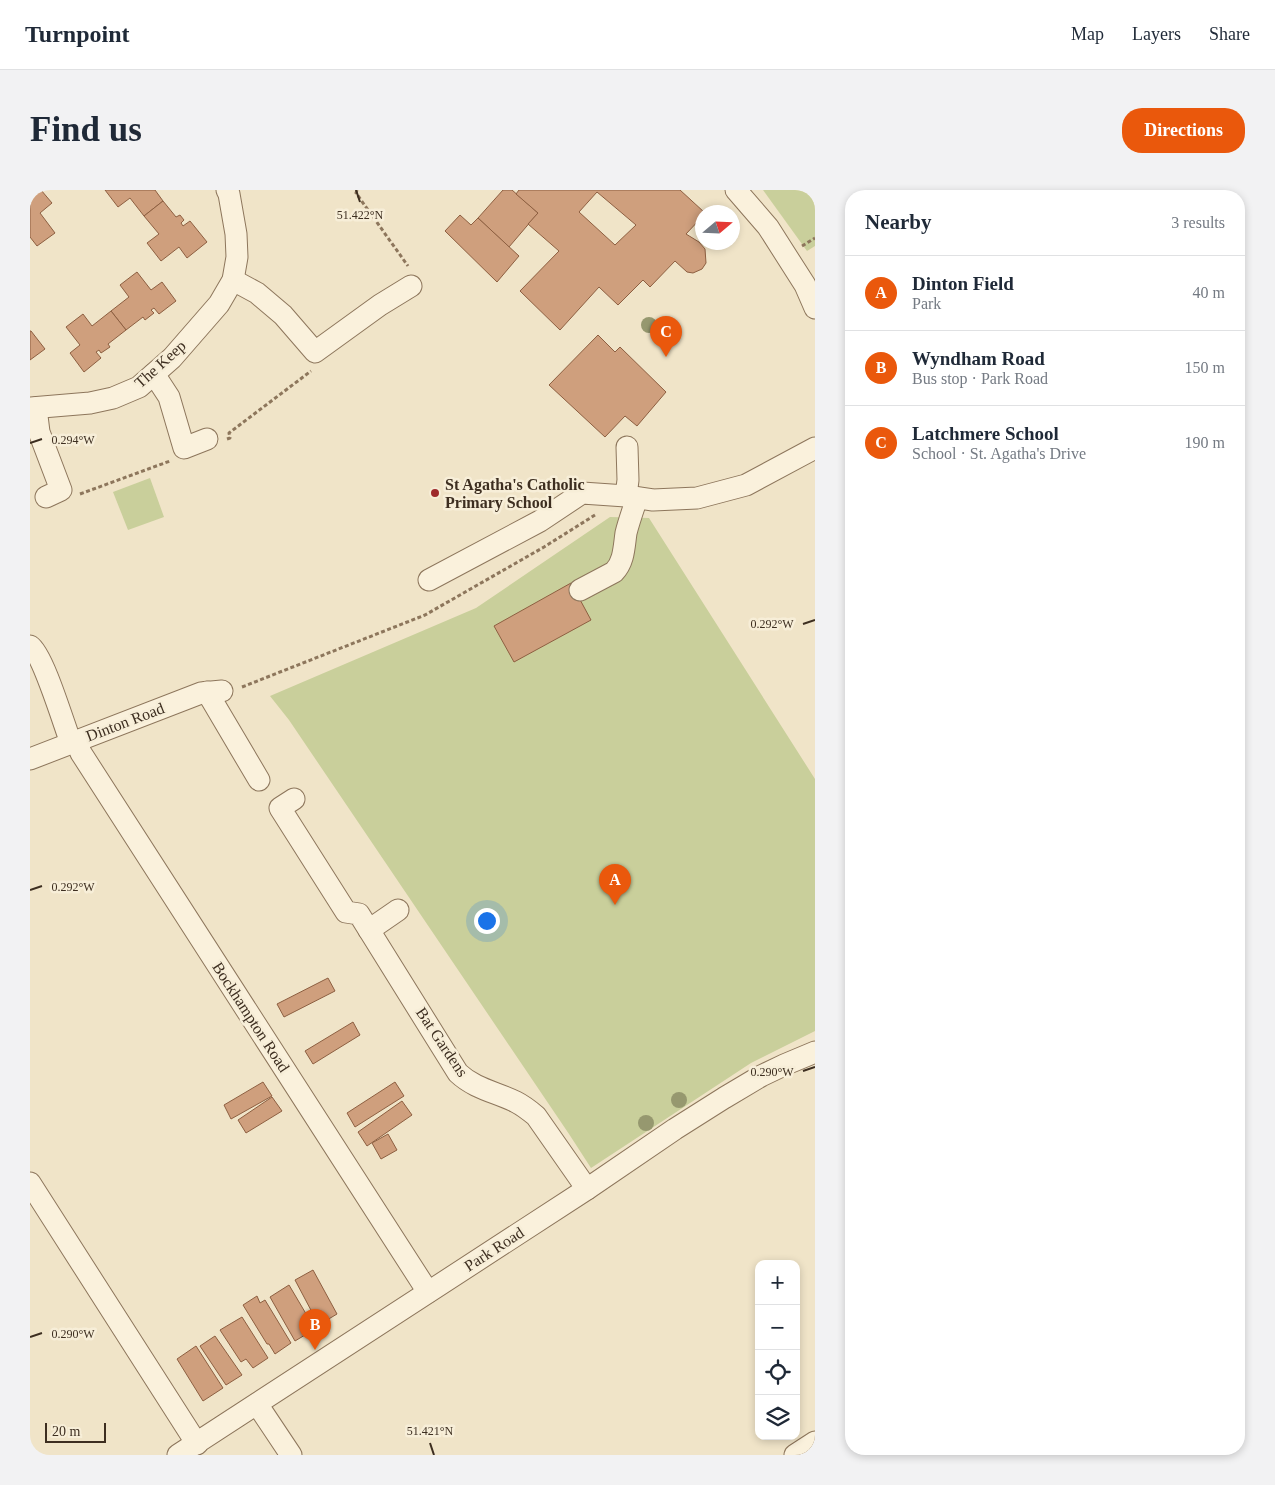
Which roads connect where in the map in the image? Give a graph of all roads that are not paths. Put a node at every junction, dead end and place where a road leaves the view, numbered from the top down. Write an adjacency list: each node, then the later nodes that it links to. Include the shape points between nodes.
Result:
1 (227, 190): 3 (street, The Keep, via 236,234)
2 (736, 190): 4 (street)
3 (233, 280): 5 (street, via 257,293 283,315 315,352 375,298); 7 (street, The Keep, via 218,304)
4 (810, 280): 6 (street)
5 (411, 286)
6 (815, 308)
7 (154, 374): 8 (street, The Keep, via 139,387 114,398); 9 (street, via 169,397 184,448)
8 (33, 408): 12 (street, via 61,490)
9 (207, 439)
10 (627, 447): 13 (street)
11 (815, 448): 13 (street, via 746,485 721,492 697,498 653,500)
12 (46, 497)
13 (632, 497): 14 (street, via 582,493 540,521); 15 (street, via 618,568)
14 (429, 580)
15 (580, 590)
16 (30, 646): 17 (street, Bockhampton Road, via 35,649)
17 (74, 742): 18 (street, Dinton Road); 19 (street, Dinton Road, via 201,693 215,692); 26 (street, Bockhampton Road)
18 (30, 759)
19 (259, 780)
20 (294, 798): 22 (street, via 280,808 346,912)
21 (398, 910): 22 (street)
22 (364, 922): 25 (street, Bat Gardens, via 458,1073 472,1085 515,1102 536,1116)
23 (815, 1052): 25 (street, Park Road, via 784,1064 732,1093)
24 (30, 1183): 29 (street)
25 (587, 1189): 26 (street, Park Road)
26 (428, 1292): 27 (street, Park Road)
27 (257, 1404): 29 (street, Park Road); 31 (street)
28 (815, 1442): 32 (street)
29 (197, 1444): 30 (street, Park Road)
30 (178, 1455)
31 (292, 1455)
32 (796, 1455)

